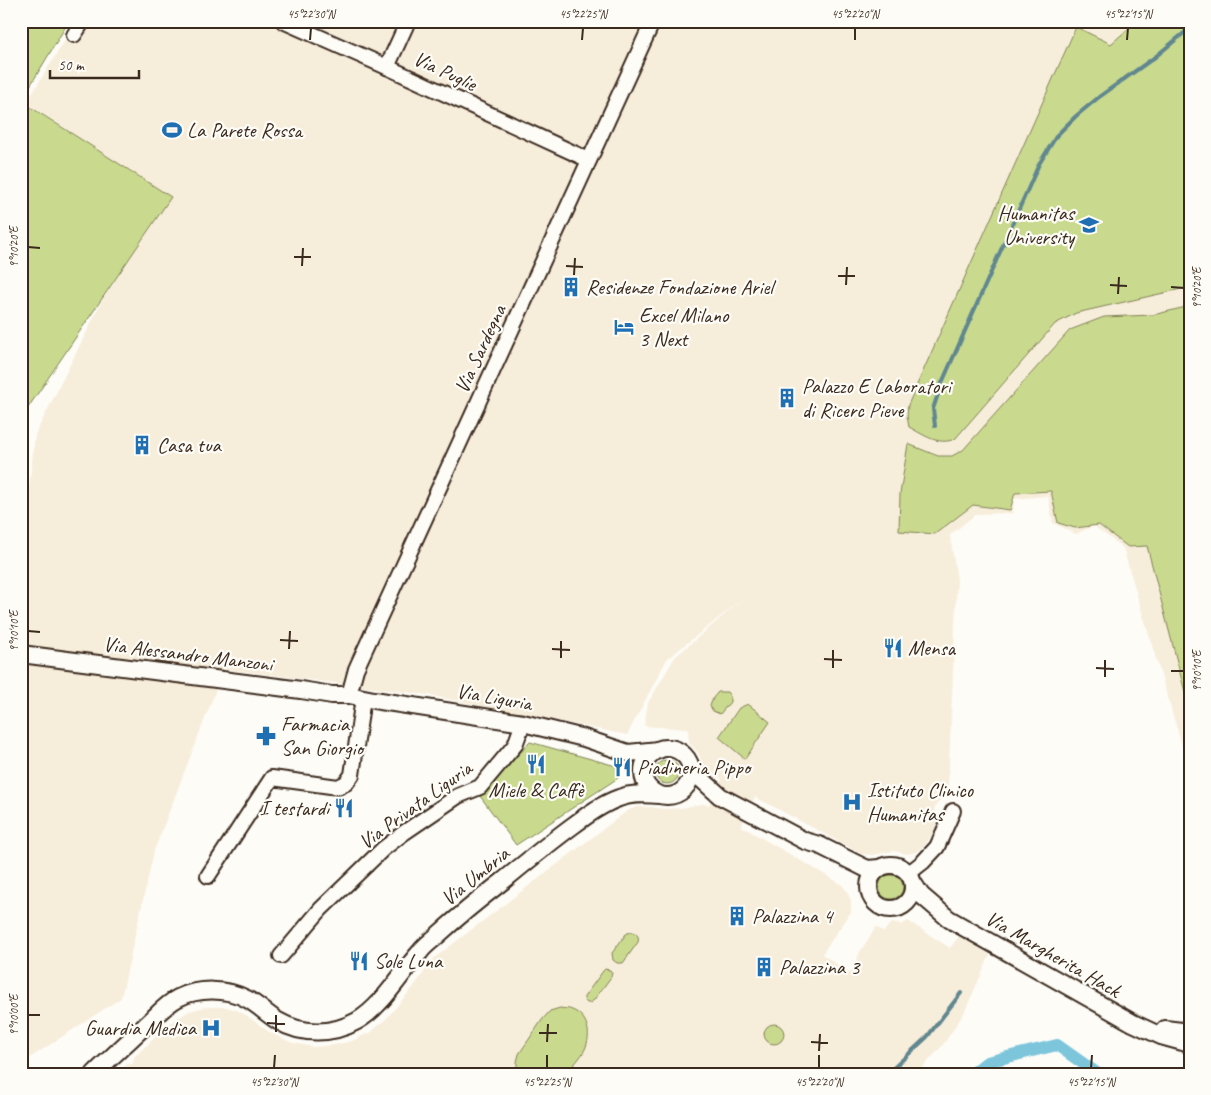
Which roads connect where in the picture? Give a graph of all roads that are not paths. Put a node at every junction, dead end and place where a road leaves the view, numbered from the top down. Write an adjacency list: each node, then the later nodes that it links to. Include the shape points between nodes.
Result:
1 (83, 21): 5 (street)
2 (283, 21): 6 (street, Via Puglie)
3 (408, 21): 6 (street)
4 (653, 21): 7 (street, Via Sardegna)
5 (74, 35)
6 (387, 67): 7 (street, Via Puglie)
7 (589, 160): 9 (street, Via Sardegna, via 356,669)
8 (21, 654): 9 (street, Via Alessandro Manzoni)
9 (356, 697): 10 (street, Via Liguria); 21 (street, Via Sardegna, via 352,775 346,783 338,787 272,778)
10 (523, 723): 12 (street, Via Liguria); 26 (street, Via Privata Liguria, via 514,745 480,787 458,796 382,849 321,909)
11 (659, 750): 12 (street, Via Liguria); 13 (street, via 675,750 685,756); 14 (street, via 647,760)
12 (628, 753): 14 (street, Via Liguria)
13 (690, 765): 15 (street, via 689,782 682,790); 16 (street)
14 (644, 773): 15 (street, via 653,791); 17 (street)
15 (668, 794): 16 (street); 17 (street, Via Umbria)
16 (720, 796): 19 (street)
17 (620, 798): 30 (street, Via Umbria, via 594,810 557,837 464,912 420,950 384,997 358,1021 340,1029 309,1032 278,1021 246,998 234,994 220,991 191,993 164,1009)
18 (953, 811): 22 (street, via 937,847)
19 (806, 841): 20 (street, via 820,844 867,869); 23 (street, via 854,872)
20 (880, 868): 22 (street, via 894,864); 23 (street, via 871,878)
21 (208, 876)
22 (912, 878): 24 (street, via 914,889 911,898); 25 (street, via 921,895)
23 (869, 891): 24 (street, via 881,907 888,910)
24 (900, 908): 25 (street, via 925,911)
25 (949, 919): 27 (street, Via Margherita Hack)
26 (281, 956)
27 (1138, 1026): 28 (street); 29 (street, Via Margherita Hack)
28 (1190, 1032)
29 (1190, 1044)
30 (94, 1074)

